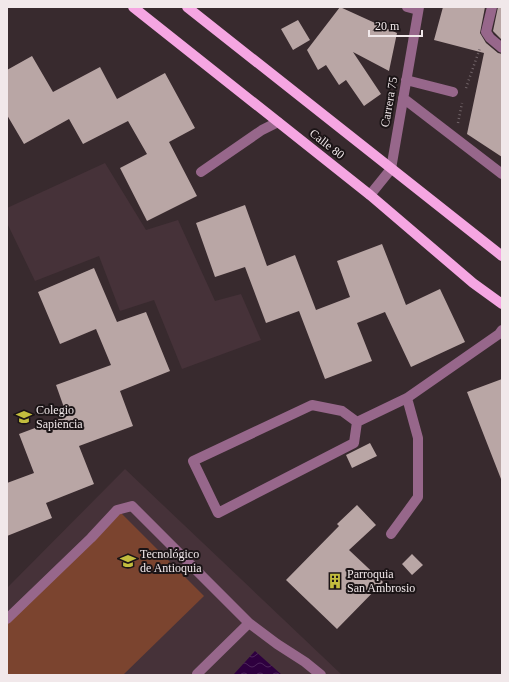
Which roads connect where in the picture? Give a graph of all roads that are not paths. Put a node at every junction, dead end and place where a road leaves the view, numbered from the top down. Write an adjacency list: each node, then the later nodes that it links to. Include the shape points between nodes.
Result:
1 (133, 7): 10 (main road, Calle 80)
2 (187, 7): 11 (main road, Calle 80)
3 (406, 7): 5 (street)
4 (492, 7): 6 (street, via 486,32)
5 (419, 8): 7 (street, Carrera 75)
6 (502, 48)
7 (406, 80): 8 (street); 9 (street, Carrera 75)
8 (453, 92)
9 (403, 98): 11 (street, Carrera 75); 13 (street)
10 (278, 122): 12 (street, via 262,130); 14 (main road, Calle 80)
11 (391, 169): 14 (street, Carrera 75); 15 (main road, Calle 80)
12 (202, 172)
13 (502, 174)
14 (370, 195): 16 (main road, Calle 80, via 473,284)
15 (502, 256)
16 (502, 304)
17 (502, 330): 18 (street)
18 (407, 398): 19 (street); 20 (street, via 418,438 418,497)
19 (358, 422): 19 (street, via 342,411 312,405 193,461 218,513 354,443)
20 (391, 534)
21 (7, 619): 22 (street, via 117,510 132,506)
22 (249, 623): 23 (street); 24 (street)
23 (196, 674)
24 (321, 675)

